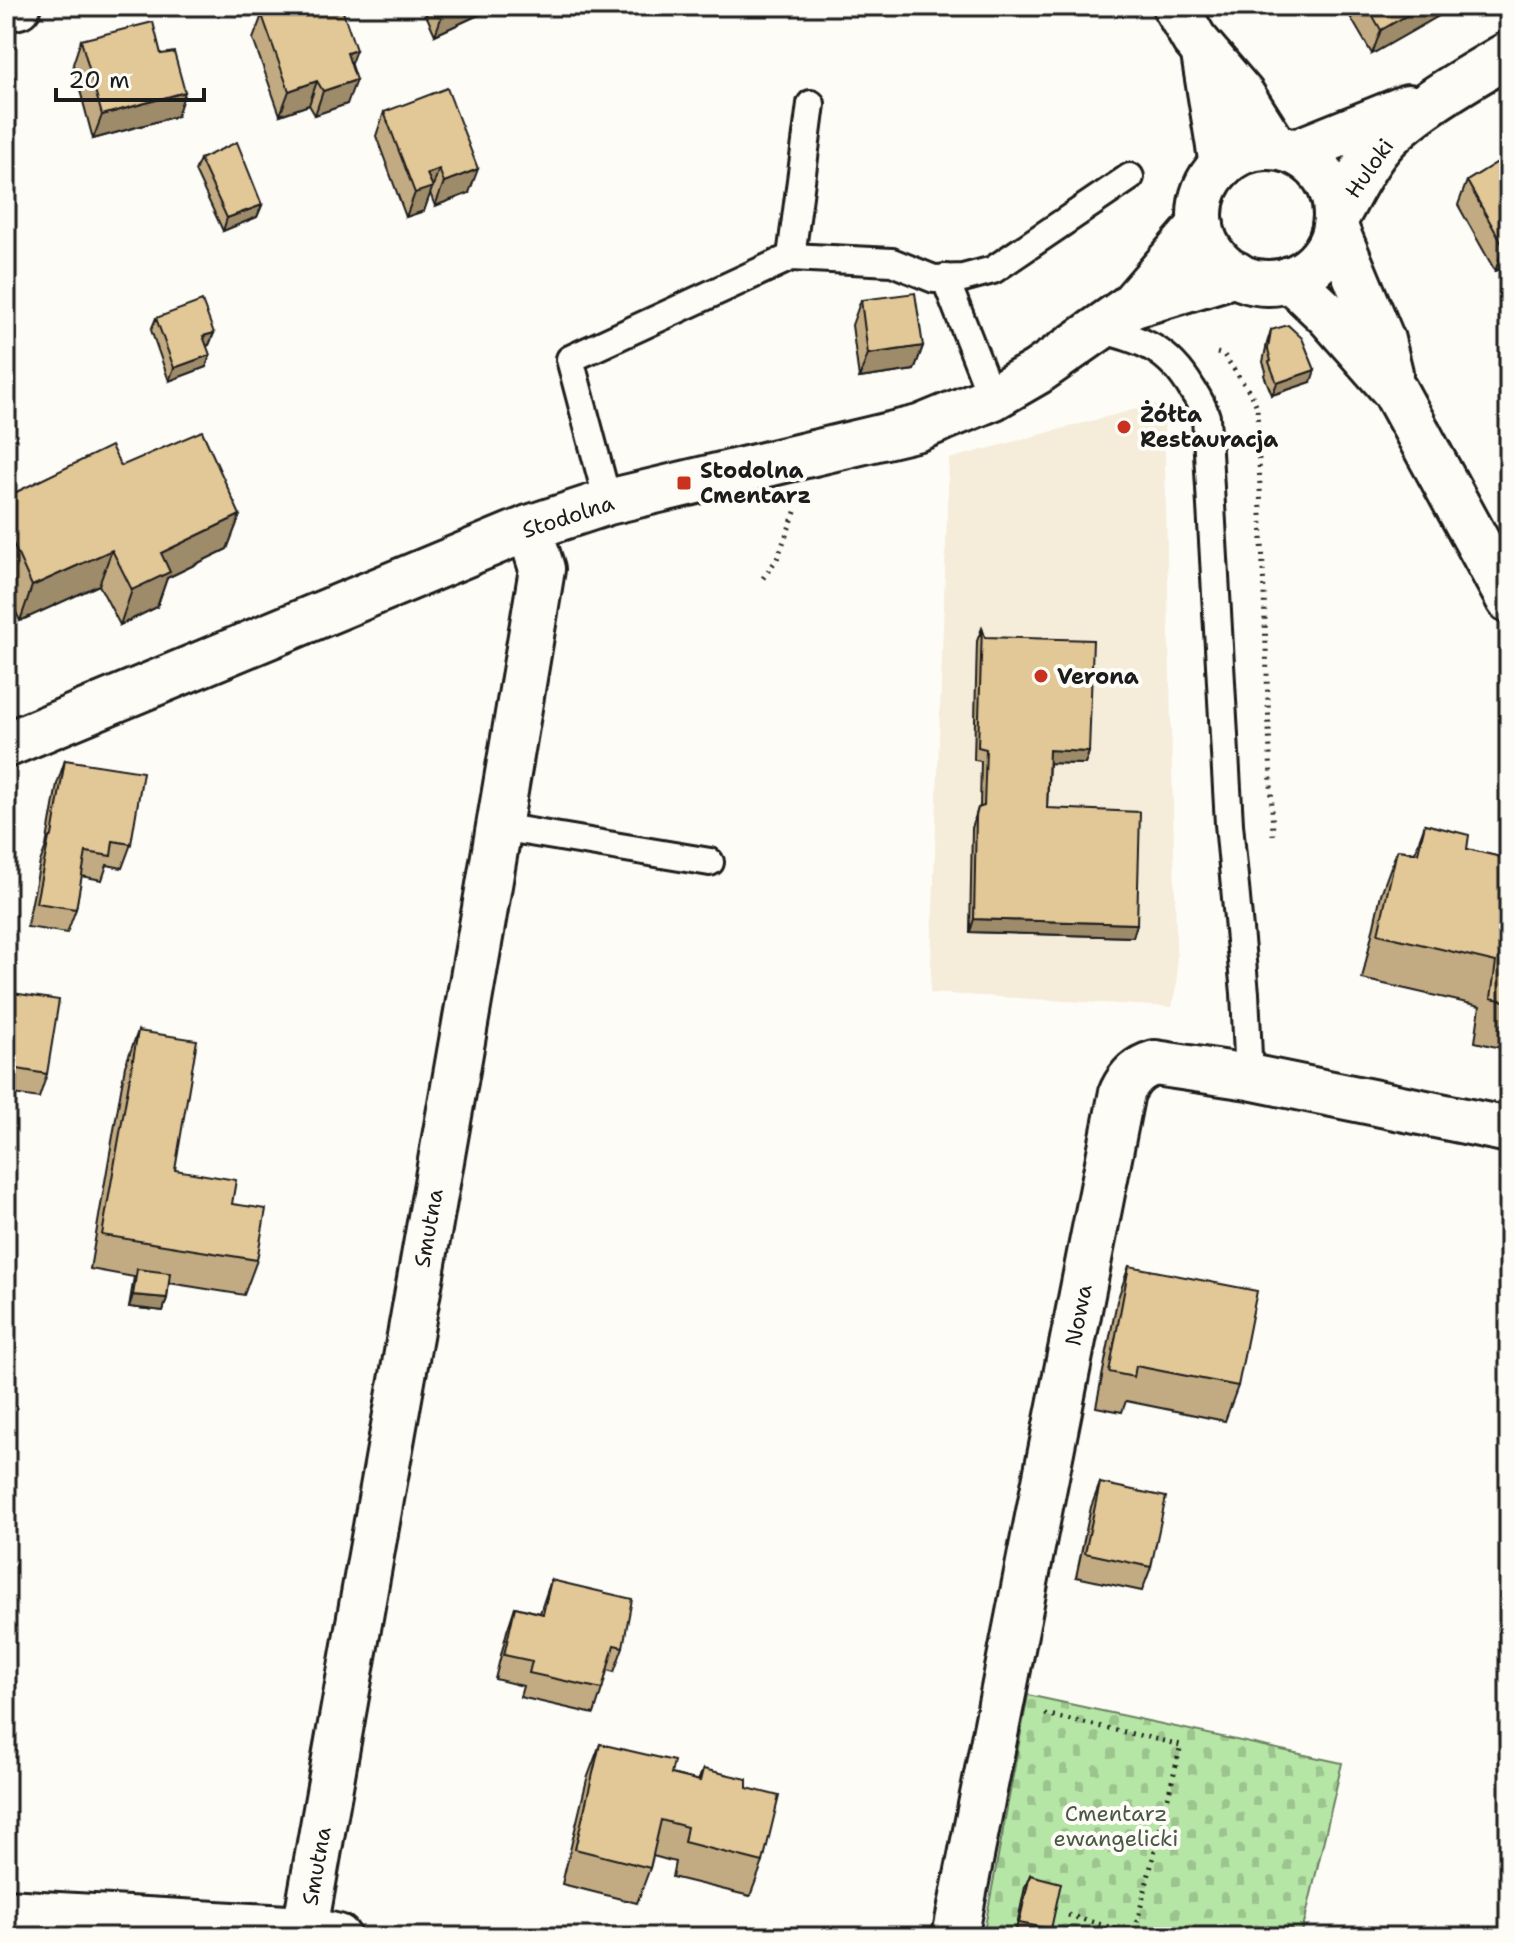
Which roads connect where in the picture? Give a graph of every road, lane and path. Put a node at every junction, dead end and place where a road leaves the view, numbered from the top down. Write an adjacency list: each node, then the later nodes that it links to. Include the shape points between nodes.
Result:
1 (18, 6): 3 (street)
2 (1175, 6): 4 (street)
3 (6, 9)
4 (1204, 54): 8 (street); 9 (street)
5 (1509, 54): 6 (street, Huloki)
6 (1445, 92): 8 (street, Huloki); 11 (street, Huloki, via 1381,144)
7 (811, 104): 13 (lane)
8 (1286, 150): 9 (street, via 1247,150); 11 (street, via 1308,159 1326,179)
9 (1222, 165): 12 (street, via 1204,193)
10 (1130, 177): 15 (lane, via 993,270)
11 (1336, 223): 16 (street, via 1319,259); 19 (street, via 1382,340)
12 (1201, 225): 14 (street, via 1213,254); 17 (street, Stodolna)
13 (791, 257): 15 (lane, via 892,262 934,279); 21 (lane, via 570,359)
14 (1236, 274): 16 (street, via 1262,282); 17 (street, Stodolna)
15 (945, 278): 20 (lane)
16 (1290, 279): 19 (street)
17 (1115, 317): 20 (street, Stodolna); 30 (lane, via 1163,353 1188,381 1206,417)
18 (1224, 355): 28 (path, via 1257,407)
19 (1395, 391): 25 (street)
20 (992, 398): 21 (street, Stodolna, via 919,428)
21 (608, 502): 23 (street, Stodolna)
22 (798, 502): 24 (path, via 777,559)
23 (529, 528): 26 (street, Stodolna); 27 (street, Smutna, via 542,569)
24 (763, 578)
25 (1509, 600)
26 (6, 745)
27 (500, 827): 29 (lane); 36 (street, Smutna, via 408,1338)
28 (1273, 840)
29 (710, 862)
30 (1249, 1077): 31 (street, Nowa); 38 (street, Nowa, via 1155,1063 1141,1067 1122,1092)
31 (1509, 1130)
32 (1034, 1712): 37 (path, via 1181,1745)
33 (6, 1912): 36 (street)
34 (1068, 1915): 35 (path)
35 (1106, 1926): 37 (path); 39 (path)
36 (322, 1933)
37 (1134, 1934): 40 (path)
38 (955, 1937)
39 (1103, 1937)
40 (1143, 1937)

